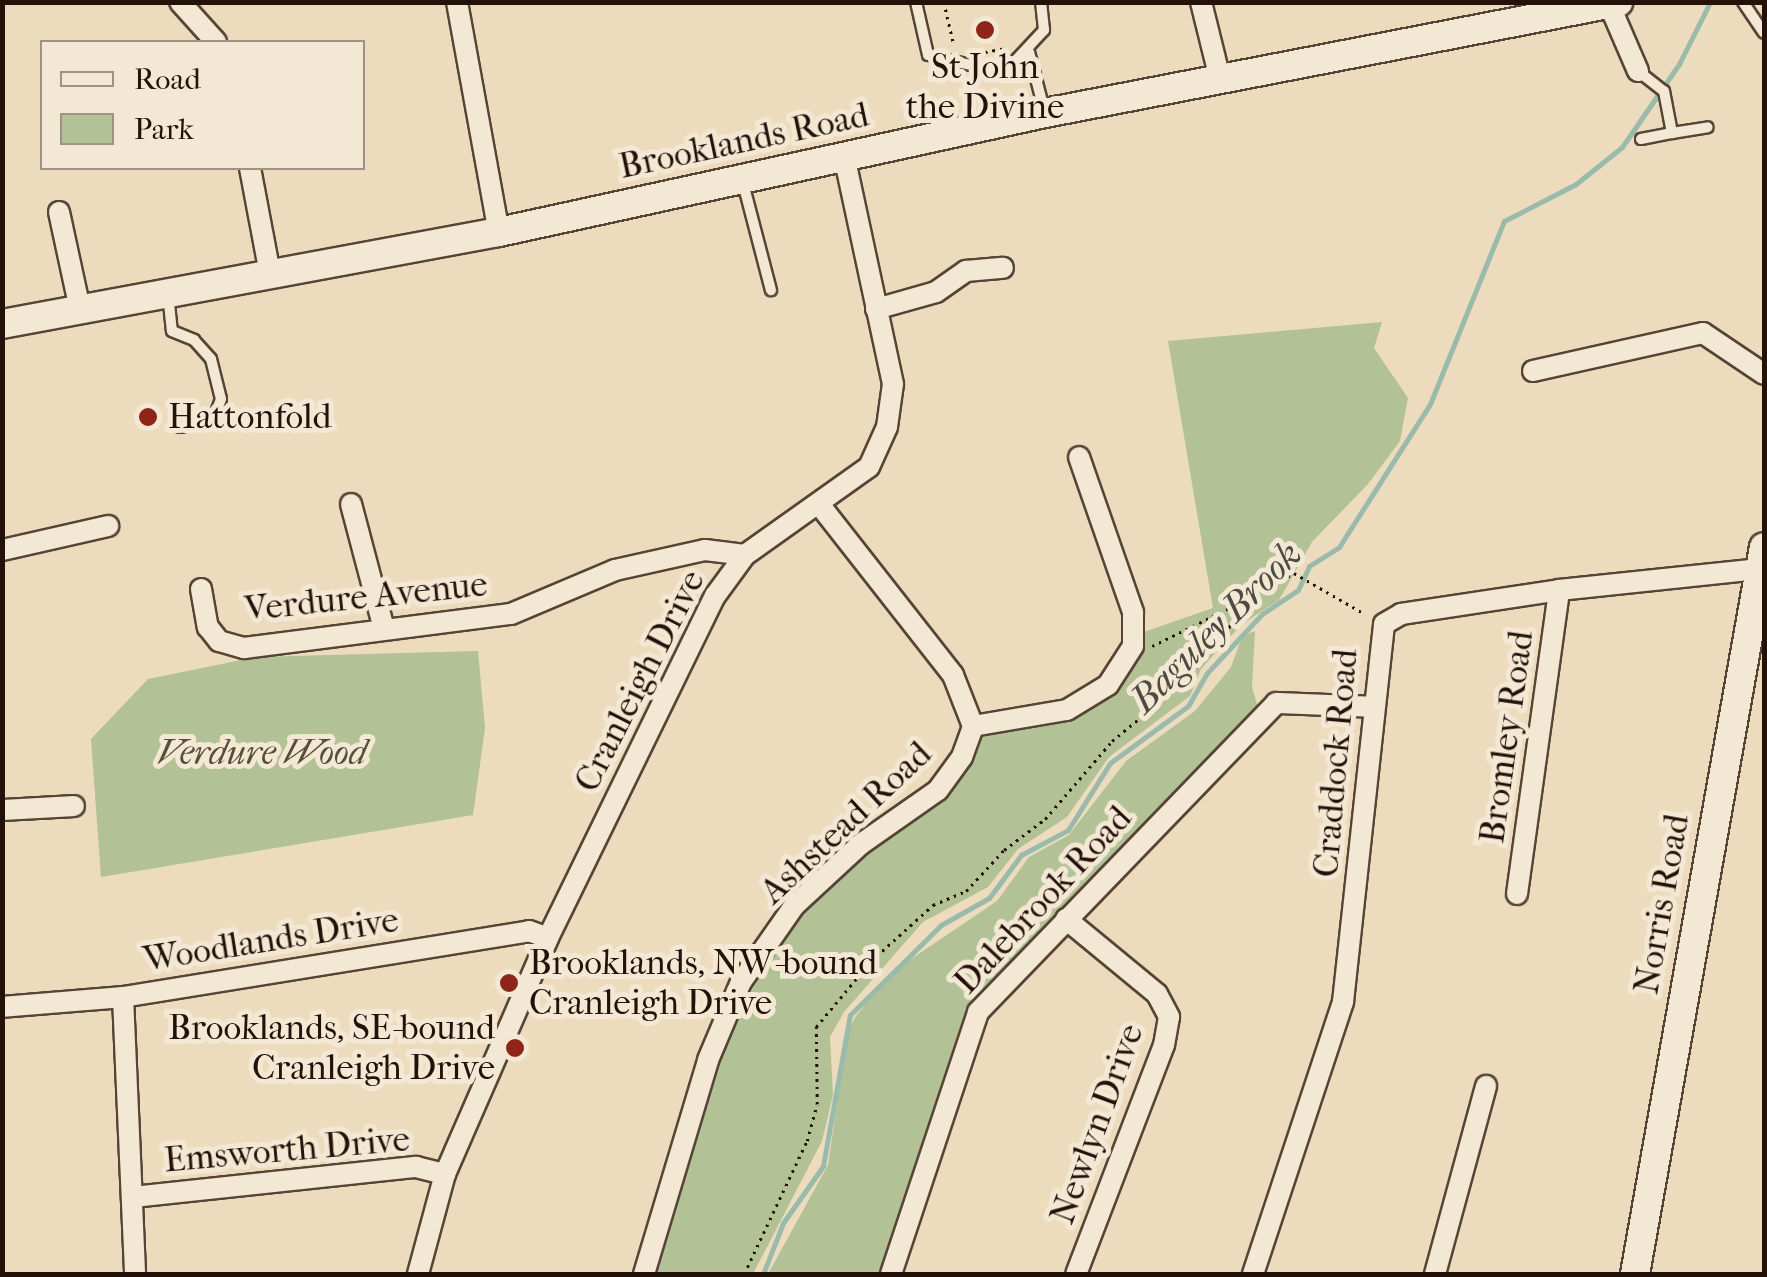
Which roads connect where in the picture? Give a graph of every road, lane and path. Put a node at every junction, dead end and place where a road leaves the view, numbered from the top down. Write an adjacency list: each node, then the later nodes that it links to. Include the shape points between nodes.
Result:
1 (180, 2): 11 (street)
2 (456, 2): 26 (street)
3 (916, 2): 13 (lane, via 928,56 1004,73)
4 (944, 2): 14 (path)
5 (1041, 2): 12 (lane, via 1044,30)
6 (1201, 2): 17 (street)
7 (1742, 2): 10 (lane)
8 (1614, 4): 9 (street, Brooklands Road); 16 (street)
9 (1567, 8): 17 (street, Brooklands Road)
10 (1764, 33)
11 (214, 40)
12 (1037, 42): 13 (lane); 15 (path)
13 (1028, 52): 18 (lane)
14 (956, 55)
15 (972, 55)
16 (1645, 76): 20 (lane, via 1664,91)
17 (1220, 79): 18 (street, Brooklands Road)
18 (1045, 113): 22 (street, Brooklands Road)
19 (1708, 127): 20 (lane)
20 (1672, 133): 21 (lane)
21 (1641, 139)
22 (844, 156): 24 (street, Brooklands Road); 31 (street, Cranleigh Drive)
23 (250, 170): 28 (street)
24 (742, 178): 26 (street, Brooklands Road); 29 (lane)
25 (59, 212): 32 (street)
26 (499, 232): 28 (street, Brooklands Road)
27 (1003, 268): 31 (street, via 966,271 936,292)
28 (270, 274): 30 (street, Brooklands Road)
29 (771, 290)
30 (168, 293): 32 (street, Brooklands Road); 36 (lane, via 172,331 194,340 211,359 221,399 214,418)
31 (876, 309): 39 (street, Cranleigh Drive, via 893,384 887,427 869,467)
32 (80, 310): 33 (street, Brooklands Road)
33 (2, 324)
34 (1532, 371): 35 (street, via 1703,333)
35 (1764, 374)
36 (180, 427)
37 (1079, 456): 49 (street, via 1133,612)
38 (351, 504): 48 (street)
39 (819, 504): 42 (street, Cranleigh Drive); 51 (street, Ashstead Road, via 953,676)
40 (108, 526): 41 (street)
41 (2, 550)
42 (744, 555): 48 (street, Verdure Avenue, via 705,550 586,578 511,614); 56 (street, Cranleigh Drive, via 715,596)
43 (1761, 558): 45 (street, Craddock Road); 70 (street, Norris Road)
44 (202, 589): 48 (street, Verdure Avenue, via 208,626 219,640 244,648)
45 (1559, 590): 47 (street, Craddock Road, via 1401,614); 54 (street, Bromley Road)
46 (1254, 596): 47 (path, via 1298,574); 49 (path, via 1150,647); 65 (path, via 1186,680 1112,741 1045,819 966,891 933,904 816,1027 816,1104 808,1141)
47 (1384, 624): 50 (street, Craddock Road)
48 (384, 629)
49 (1133, 646): 51 (street, via 1108,685 1067,710)
50 (1374, 707): 55 (street, Dalebrook Road, via 1276,703); 68 (street, Craddock Road, via 1342,1002)
51 (973, 726): 64 (street, Ashstead Road, via 962,757 938,790 862,844 794,906 741,982 708,1060)
52 (74, 806): 53 (street)
53 (2, 810)
54 (1517, 894)
55 (1066, 920): 66 (street, Dalebrook Road, via 968,1030); 67 (street, Newlyn Drive, via 1157,994 1169,1017)
56 (548, 938): 57 (street, Woodlands Drive, via 529,931); 60 (street, Cranleigh Drive)
57 (123, 997): 58 (street, Woodlands Drive); 61 (street)
58 (2, 1008)
59 (1486, 1086): 69 (street)
60 (446, 1174): 61 (street, Emsworth Drive, via 416,1167); 63 (street, Cranleigh Drive)
61 (133, 1197): 62 (street)
62 (135, 1274)
63 (418, 1274)
64 (644, 1274)
65 (744, 1274)
66 (891, 1274)
67 (1076, 1274)
68 (1253, 1274)
69 (1435, 1274)
70 (1635, 1274)

